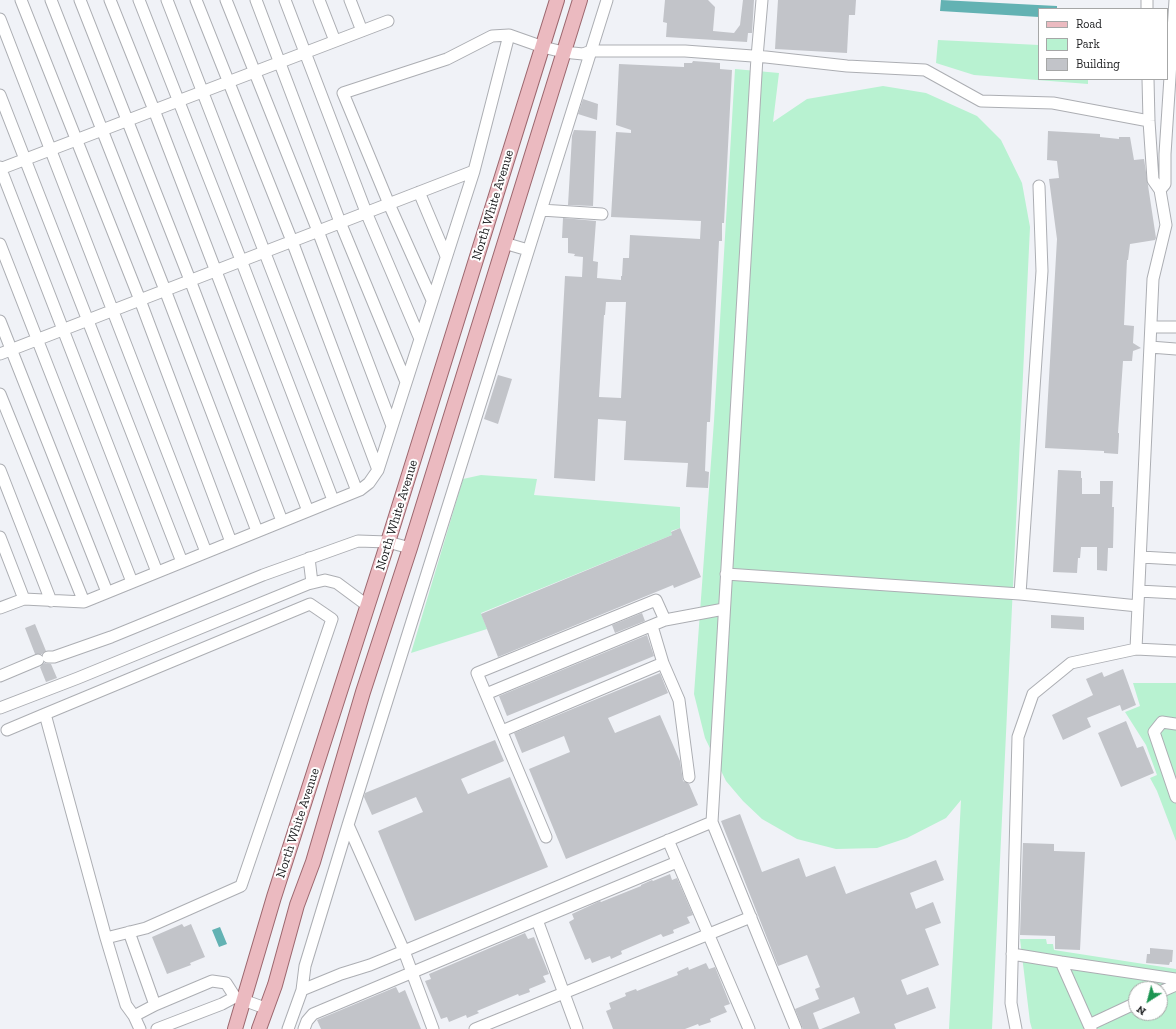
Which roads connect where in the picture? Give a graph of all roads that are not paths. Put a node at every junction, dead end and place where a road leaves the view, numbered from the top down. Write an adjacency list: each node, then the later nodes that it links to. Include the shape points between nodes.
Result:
1 (21, 0): 39 (street)
2 (51, 0): 38 (street)
3 (80, 0): 36 (street)
4 (110, 0): 35 (street)
5 (139, 0): 34 (street)
6 (167, 0): 32 (street)
7 (196, 0): 31 (street)
8 (226, 0): 29 (street)
9 (256, 0): 28 (street)
10 (284, 0): 26 (street)
11 (319, 0): 22 (street)
12 (350, 0): 20 (street)
13 (557, 0): 23 (main road, North White Avenue)
14 (580, 0): 24 (main road, North White Avenue)
15 (607, 0): 25 (street)
16 (762, 0): 27 (street)
17 (1175, 0): 45 (street, via 1165,184)
18 (0, 19): 40 (street)
19 (388, 21): 20 (street)
20 (362, 31): 22 (street)
21 (509, 35): 23 (street); 43 (street); 47 (street, via 492,36 447,59 343,93)
22 (335, 41): 26 (street)
23 (543, 47): 24 (street); 90 (main road, North White Avenue)
24 (563, 52): 25 (street); 55 (main road, North White Avenue)
25 (587, 52): 27 (street, via 685,52); 48 (street)
26 (305, 53): 28 (street); 49 (street)
27 (757, 57): 37 (street, via 847,66 925,70 981,101 1053,103); 98 (street)
28 (280, 62): 29 (street); 52 (street)
29 (254, 72): 31 (street); 53 (street)
30 (1148, 80): 37 (street)
31 (228, 82): 32 (street); 54 (street)
32 (203, 92): 34 (street); 58 (street)
33 (0, 95): 41 (street)
34 (178, 101): 35 (street); 60 (street)
35 (154, 110): 36 (street); 61 (street)
36 (128, 120): 38 (street); 62 (street)
37 (1149, 121): 45 (street, via 1153,180)
38 (102, 130): 39 (street); 63 (street)
39 (76, 140): 40 (street); 64 (street)
40 (51, 149): 41 (street); 66 (street)
41 (25, 159): 42 (street); 67 (street)
42 (0, 168): 71 (street)
43 (474, 171): 46 (street); 59 (street)
44 (1039, 186): 104 (street, via 1042,270)
45 (1160, 190): 51 (street)
46 (419, 192): 47 (street); 59 (street)
47 (390, 204): 49 (street); 65 (street)
48 (541, 210): 50 (street); 57 (street)
49 (366, 212): 52 (street); 72 (street)
50 (602, 214)
51 (1170, 218): 69 (street, via 1153,279)
52 (340, 222): 53 (street); 78 (street)
53 (318, 231): 54 (street); 80 (street)
54 (292, 241): 58 (street); 82 (street)
55 (504, 242): 57 (street); 91 (main road, North White Avenue)
56 (0, 244): 73 (street)
57 (528, 250): 127 (street)
58 (265, 251): 60 (street); 83 (street)
59 (446, 256): 65 (street)
60 (241, 260): 61 (street); 84 (street)
61 (215, 271): 62 (street); 85 (street)
62 (190, 280): 63 (street); 86 (street)
63 (166, 290): 64 (street); 87 (street)
64 (140, 300): 66 (street); 89 (street)
65 (432, 300): 72 (street)
66 (112, 310): 67 (street); 92 (street)
67 (88, 320): 71 (street); 96 (street)
68 (0, 321): 75 (street)
69 (1151, 327): 70 (street); 74 (street)
70 (1176, 328)
71 (63, 329): 73 (street); 97 (street)
72 (420, 339): 78 (street)
73 (37, 340): 75 (street); 99 (street)
74 (1150, 347): 76 (street); 93 (street)
75 (11, 349): 77 (street); 102 (street)
76 (1176, 349)
77 (0, 354)
78 (406, 382): 80 (street)
79 (0, 394): 107 (street)
80 (392, 426): 82 (street)
81 (0, 470): 106 (street)
82 (378, 470): 83 (street, via 369,483)
83 (358, 491): 84 (street)
84 (333, 500): 85 (street)
85 (308, 511): 86 (street)
86 (282, 522): 87 (street)
87 (257, 531): 89 (street)
88 (0, 536): 105 (street)
89 (231, 542): 92 (street)
90 (388, 542): 91 (street); 94 (street, via 358,540); 108 (main road, North White Avenue)
91 (410, 548): 146 (main road, North White Avenue, via 363,692 275,985)
92 (206, 552): 96 (street)
93 (1140, 557): 95 (street); 101 (street)
94 (310, 558): 100 (street); 117 (street, via 111,637)
95 (1176, 559)
96 (182, 562): 97 (street)
97 (157, 572): 99 (street)
98 (726, 574): 104 (street); 111 (street)
99 (132, 582): 102 (street)
100 (312, 583): 108 (street, via 325,580 336,583); 119 (street)
101 (1139, 591): 103 (street); 109 (street)
102 (107, 592): 107 (street)
103 (1176, 593)
104 (1020, 594): 109 (street)
105 (24, 599): 106 (street); 110 (street)
106 (51, 601): 107 (street)
107 (84, 602)
108 (368, 606): 143 (main road, North White Avenue)
109 (1138, 606): 114 (street)
110 (0, 608)
111 (724, 609): 112 (street); 126 (street)
112 (665, 620): 113 (street); 118 (street, via 656,600 484,670 477,673)
113 (652, 626): 116 (street); 118 (street)
114 (1136, 649): 115 (street); 137 (street, via 1071,663 1033,694 1018,737)
115 (1176, 651)
116 (663, 663): 123 (street); 124 (street, via 679,700)
117 (0, 676)
118 (486, 694): 123 (street)
119 (0, 708)
120 (45, 714): 122 (street); 133 (street, via 310,604 332,619 241,886 146,928); 135 (street)
121 (1176, 724): 125 (street, via 1162,722 1154,732)
122 (7, 730)
123 (502, 731): 128 (street)
124 (689, 777)
125 (1176, 797)
126 (712, 822): 129 (street); 131 (street)
127 (348, 825): 136 (street); 141 (street, via 305,966)
128 (546, 837)
129 (668, 840): 130 (street); 136 (street)
130 (677, 862): 132 (street); 134 (street)
131 (751, 917): 134 (street); 159 (street)
132 (537, 920): 139 (street); 142 (street)
133 (129, 932): 135 (street); 144 (street)
134 (708, 935): 142 (street); 158 (street)
135 (106, 938): 147 (street, via 126,1005)
136 (404, 951): 139 (street); 141 (street)
137 (1012, 954): 138 (street); 160 (street, via 1011,1003)
138 (1061, 962): 140 (street); 148 (street)
139 (412, 973): 154 (street, via 313,1014); 155 (street)
140 (1176, 979)
141 (302, 990): 153 (street)
142 (564, 993): 156 (street); 157 (street)
143 (240, 998): 144 (street, via 226,983 212,981); 146 (street); 150 (street); 151 (main road, North White Avenue)
144 (155, 1005): 147 (street)
145 (1128, 1007): 148 (street)
146 (265, 1008): 152 (main road, North White Avenue)
147 (134, 1016): 149 (street)
148 (1090, 1027)
149 (140, 1029)
150 (157, 1029)
151 (235, 1029)
152 (259, 1029)
153 (288, 1029)
154 (304, 1029)
155 (433, 1029)
156 (475, 1029)
157 (577, 1029)
158 (749, 1029)
159 (796, 1029)
160 (1016, 1029)

